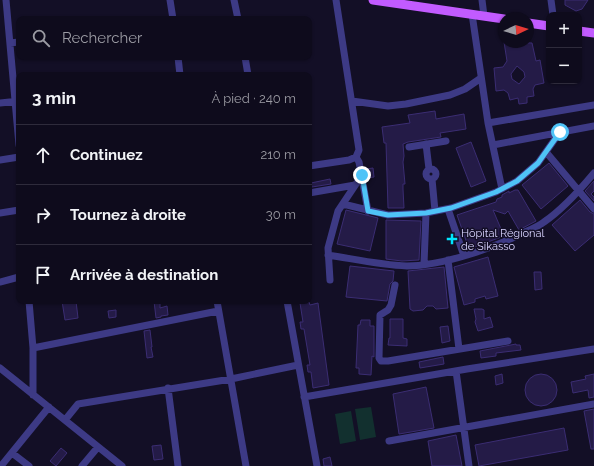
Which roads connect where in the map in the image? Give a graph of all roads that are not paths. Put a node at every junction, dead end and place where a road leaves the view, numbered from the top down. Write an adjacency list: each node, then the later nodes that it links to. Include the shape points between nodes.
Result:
1 (6, 0): 20 (street)
2 (170, 0): 11 (street)
3 (234, 0): 12 (street)
4 (336, 0): 28 (street)
5 (373, 0): 8 (main road)
6 (482, 0): 13 (street)
7 (551, 0): 9 (street)
8 (401, 2): 10 (main road)
9 (553, 12)
10 (472, 14): 13 (main road); 25 (street)
11 (173, 16)
12 (237, 16)
13 (484, 16): 14 (main road)
14 (498, 18)
15 (534, 24): 16 (main road)
16 (546, 26)
17 (582, 31): 18 (main road)
18 (594, 33)
19 (16, 42): 20 (street)
20 (10, 43): 26 (street)
21 (178, 60): 23 (street)
22 (246, 60): 24 (street)
23 (180, 72)
24 (248, 72)
25 (481, 78): 28 (street, via 450,95 406,104 388,106); 31 (street)
26 (16, 93)
27 (16, 101): 29 (street)
28 (352, 102): 40 (street, via 358,150)
29 (0, 103)
30 (594, 105): 31 (street)
31 (488, 123): 36 (street)
32 (594, 126): 33 (street)
33 (560, 132): 36 (street); 38 (street)
34 (446, 141): 35 (street)
35 (426, 144): 37 (street); 54 (street, via 429,168 436,172 432,179)
36 (493, 144): 46 (street)
37 (409, 147)
38 (546, 152): 46 (street, via 538,163 517,181); 47 (street)
39 (16, 157): 41 (street)
40 (356, 158): 42 (street); 44 (street)
41 (0, 160)
42 (312, 166)
43 (594, 173): 47 (street)
44 (362, 175): 45 (street); 53 (street)
45 (355, 185): 48 (street); 49 (street)
46 (502, 189): 50 (street)
47 (579, 191): 51 (street); 58 (street, via 544,222 510,240)
48 (312, 192)
49 (343, 204): 53 (street); 57 (street, via 338,211)
50 (448, 209): 54 (street); 58 (street)
51 (594, 209)
52 (16, 210): 55 (street)
53 (368, 211): 56 (street, via 388,215)
54 (435, 211): 56 (street)
55 (0, 213)
56 (426, 213): 60 (street)
57 (328, 255): 60 (street, via 385,264); 62 (street)
58 (464, 256): 59 (street)
59 (448, 260): 60 (street); 72 (street)
60 (424, 264)
61 (16, 278): 63 (street)
62 (330, 280)
63 (0, 282)
64 (395, 285): 72 (street, via 391,305 380,315 381,361)
65 (29, 304): 70 (street)
66 (217, 304): 68 (street)
67 (288, 304): 73 (street)
68 (218, 311): 70 (street); 76 (street)
69 (508, 341): 72 (street)
70 (33, 348): 78 (street)
71 (594, 348): 75 (street)
72 (459, 349)
73 (298, 365): 76 (street); 79 (street)
74 (0, 368): 78 (street)
75 (456, 370): 79 (street); 83 (street)
76 (231, 379): 77 (street); 92 (street)
77 (168, 388): 82 (street, via 78,404); 91 (street)
78 (33, 395): 81 (street)
79 (304, 397): 93 (street)
80 (594, 404): 83 (street)
81 (49, 407): 82 (street); 86 (street)
82 (65, 420): 85 (street)
83 (464, 428): 84 (street); 94 (street)
84 (388, 441)
85 (98, 447): 89 (street); 90 (street)
86 (12, 453): 87 (street); 88 (street)
87 (1, 466)
88 (29, 466)
89 (82, 466)
90 (122, 466)
91 (178, 466)
92 (246, 466)
93 (317, 466)
94 (469, 466)

